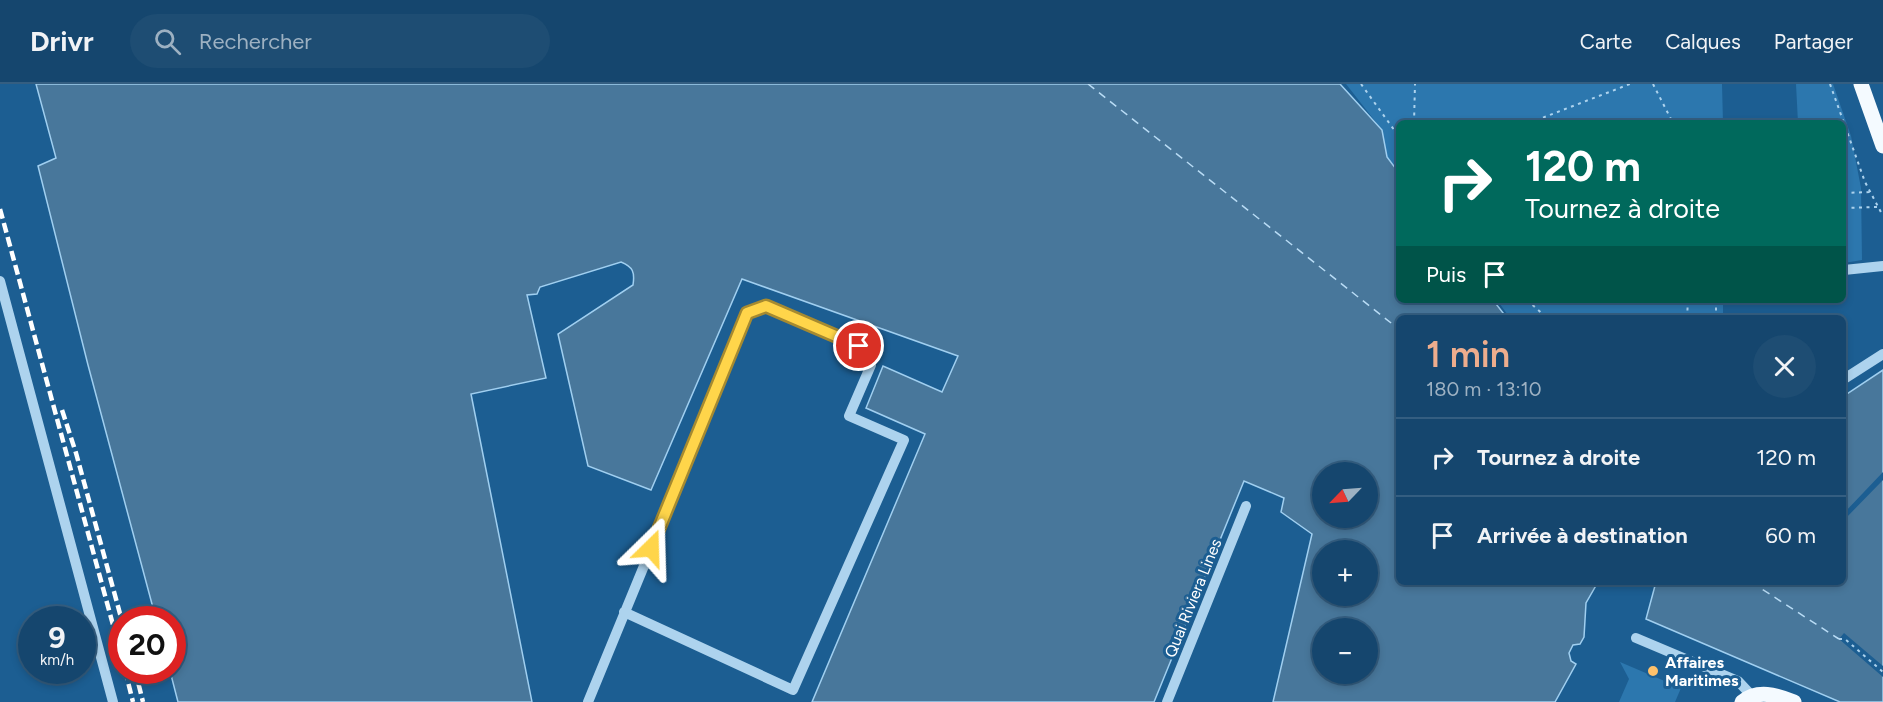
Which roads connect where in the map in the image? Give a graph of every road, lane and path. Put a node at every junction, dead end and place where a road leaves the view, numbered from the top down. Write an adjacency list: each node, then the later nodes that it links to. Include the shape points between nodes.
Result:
1 (1361, 84): 12 (path)
2 (1415, 84): 7 (path)
3 (1630, 84): 8 (path)
4 (1653, 84): 9 (path)
5 (1830, 84): 10 (path)
6 (1862, 84): 13 (main road)
7 (1414, 120)
8 (1537, 120)
9 (1671, 120)
10 (1843, 120)
11 (1846, 129): 14 (path)
12 (1396, 132)
13 (1883, 146)
14 (1870, 192): 15 (path); 16 (path)
15 (1846, 193)
16 (1878, 207): 17 (path); 18 (path)
17 (1846, 208)
18 (1883, 216)
19 (1883, 266): 20 (lane)
20 (1846, 270)
21 (0, 281): 33 (lane)
22 (1530, 303): 23 (path)
23 (1544, 315)
24 (1883, 354): 25 (lane)
25 (1846, 377)
26 (1246, 506): 35 (lane, Quai Riviera Lines)
27 (624, 612): 27 (lane, via 793,690 904,440 849,416 871,365 859,346 766,306 747,313); 34 (lane)
28 (1636, 638): 31 (lane, via 1738,681)
29 (1839, 639): 30 (path, via 1845,639)
30 (1883, 672)
31 (1747, 699): 32 (main road, via 1760,693)
32 (1789, 701)
33 (113, 702)
34 (588, 702)
35 (1167, 702)

